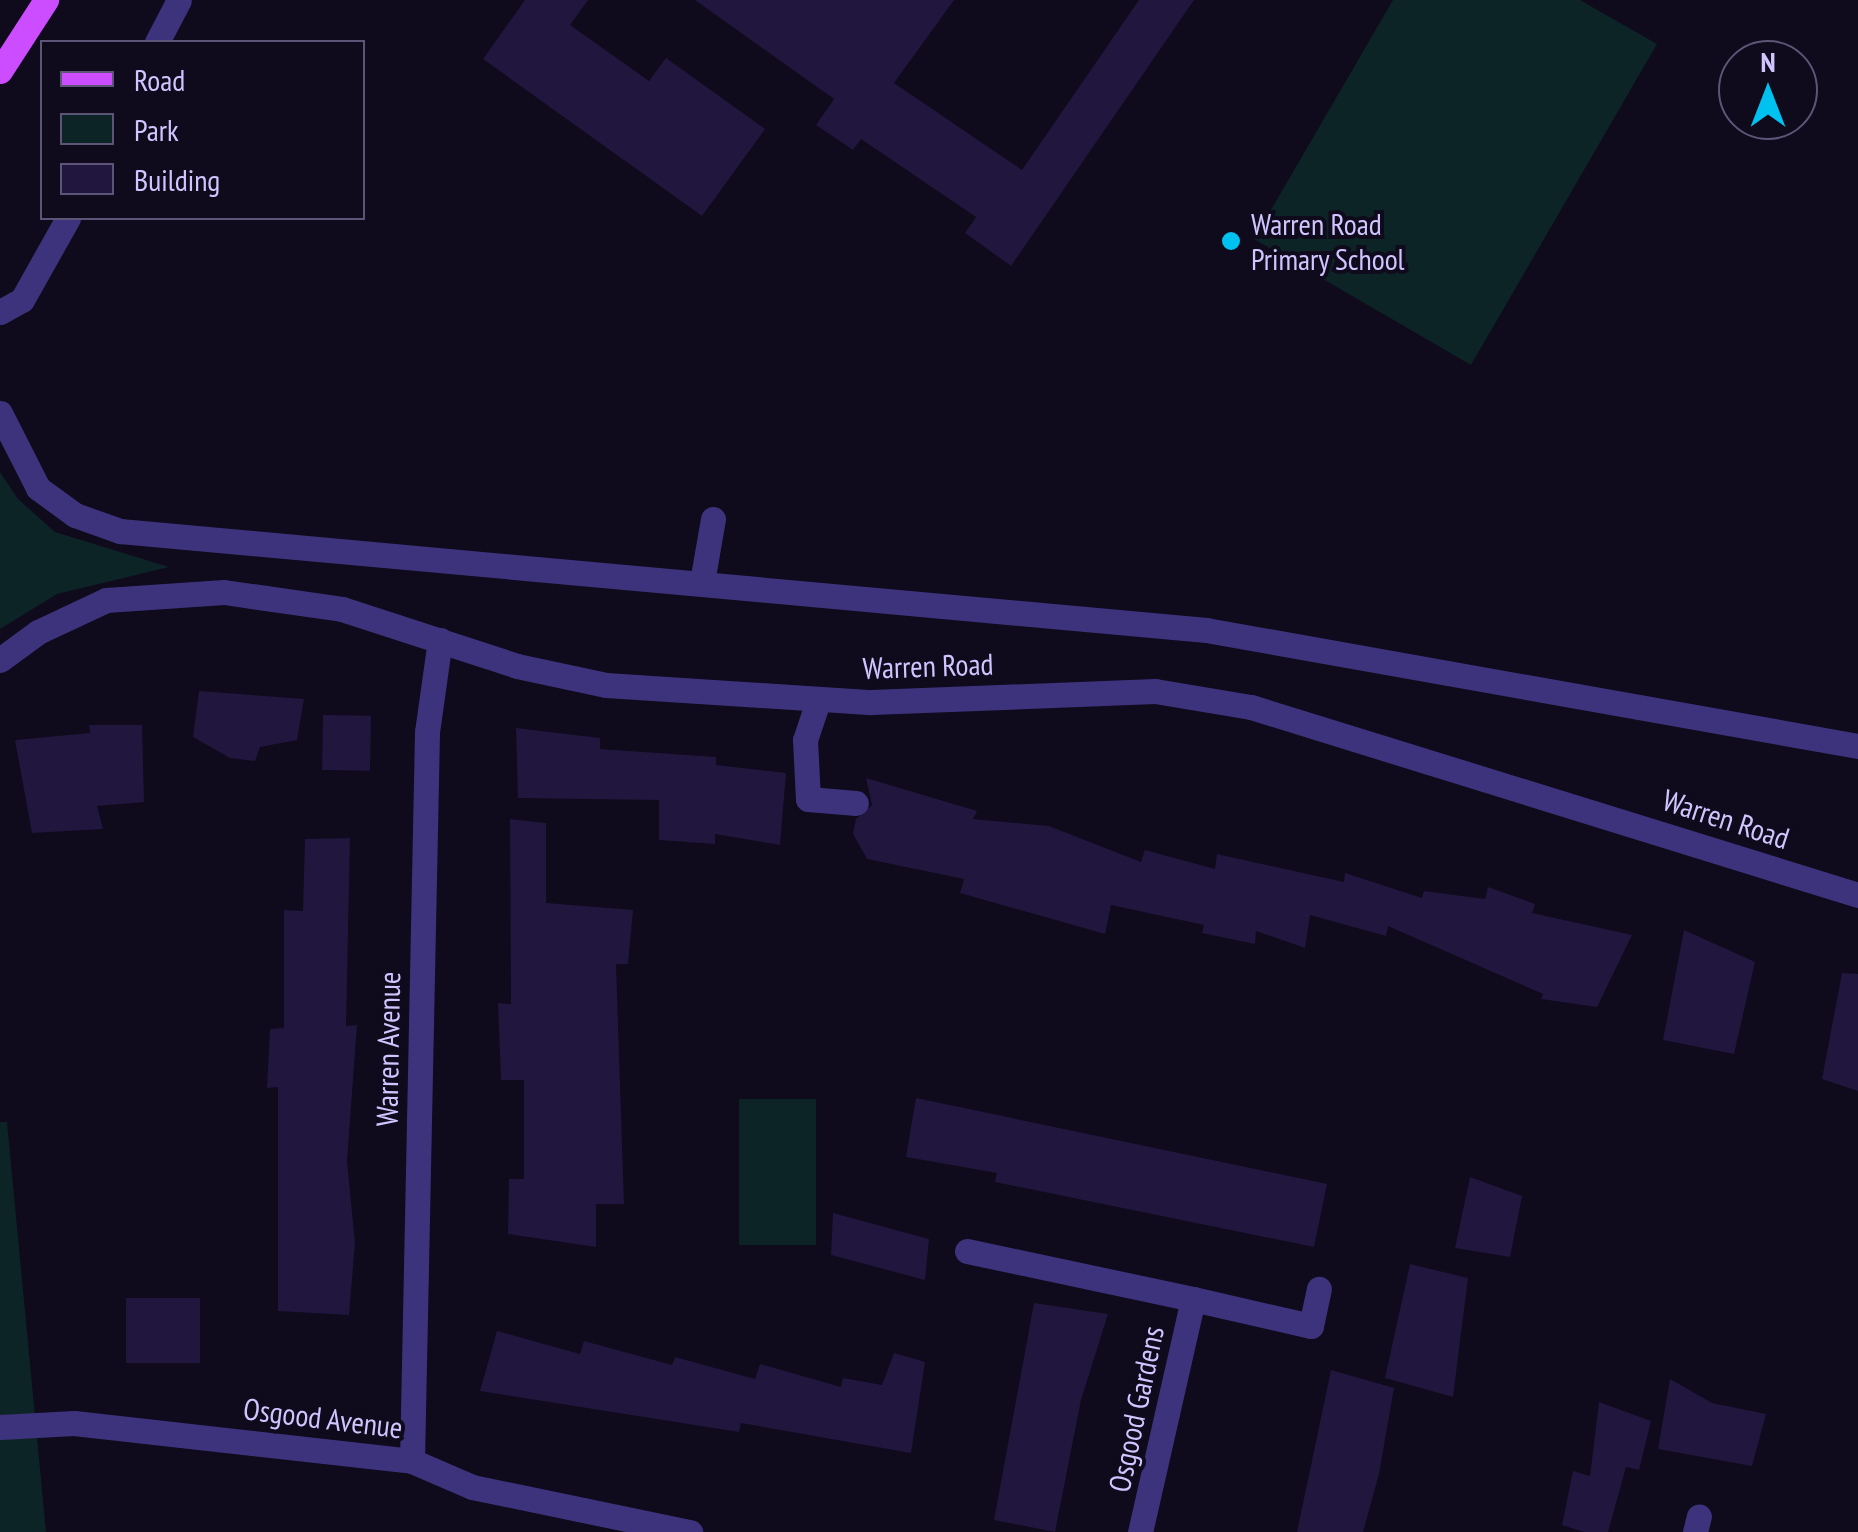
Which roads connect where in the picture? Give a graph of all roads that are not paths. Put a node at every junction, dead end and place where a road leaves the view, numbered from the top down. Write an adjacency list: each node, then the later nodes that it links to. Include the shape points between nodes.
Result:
1 (46, 0): 4 (main road)
2 (179, 0): 3 (street)
3 (158, 40)
4 (0, 71)
5 (67, 220): 6 (street, via 22,300)
6 (0, 312)
7 (0, 412): 9 (street, Warren Road, via 38,488 75,516 120,531)
8 (713, 519): 9 (street)
9 (702, 582): 13 (street, Warren Road, via 1206,630)
10 (440, 640): 11 (street, Warren Road, via 304,600 185,591 106,600 38,632); 12 (street, Warren Road, via 606,685); 20 (street, Warren Avenue, via 427,732)
11 (0, 660)
12 (818, 701): 14 (street, via 806,740 808,799); 15 (street, Warren Road, via 1124,690 1216,699 1527,788)
13 (1858, 746)
14 (856, 803)
15 (1858, 896)
16 (967, 1251): 18 (street, Osgood Gardens)
17 (1318, 1289): 18 (street, Osgood Gardens, via 1310,1326)
18 (1193, 1299): 22 (street, Osgood Gardens)
19 (0, 1427): 20 (street, Osgood Avenue, via 74,1423)
20 (412, 1461): 21 (street, Osgood Avenue, via 472,1486)
21 (690, 1532)
22 (1140, 1532)

